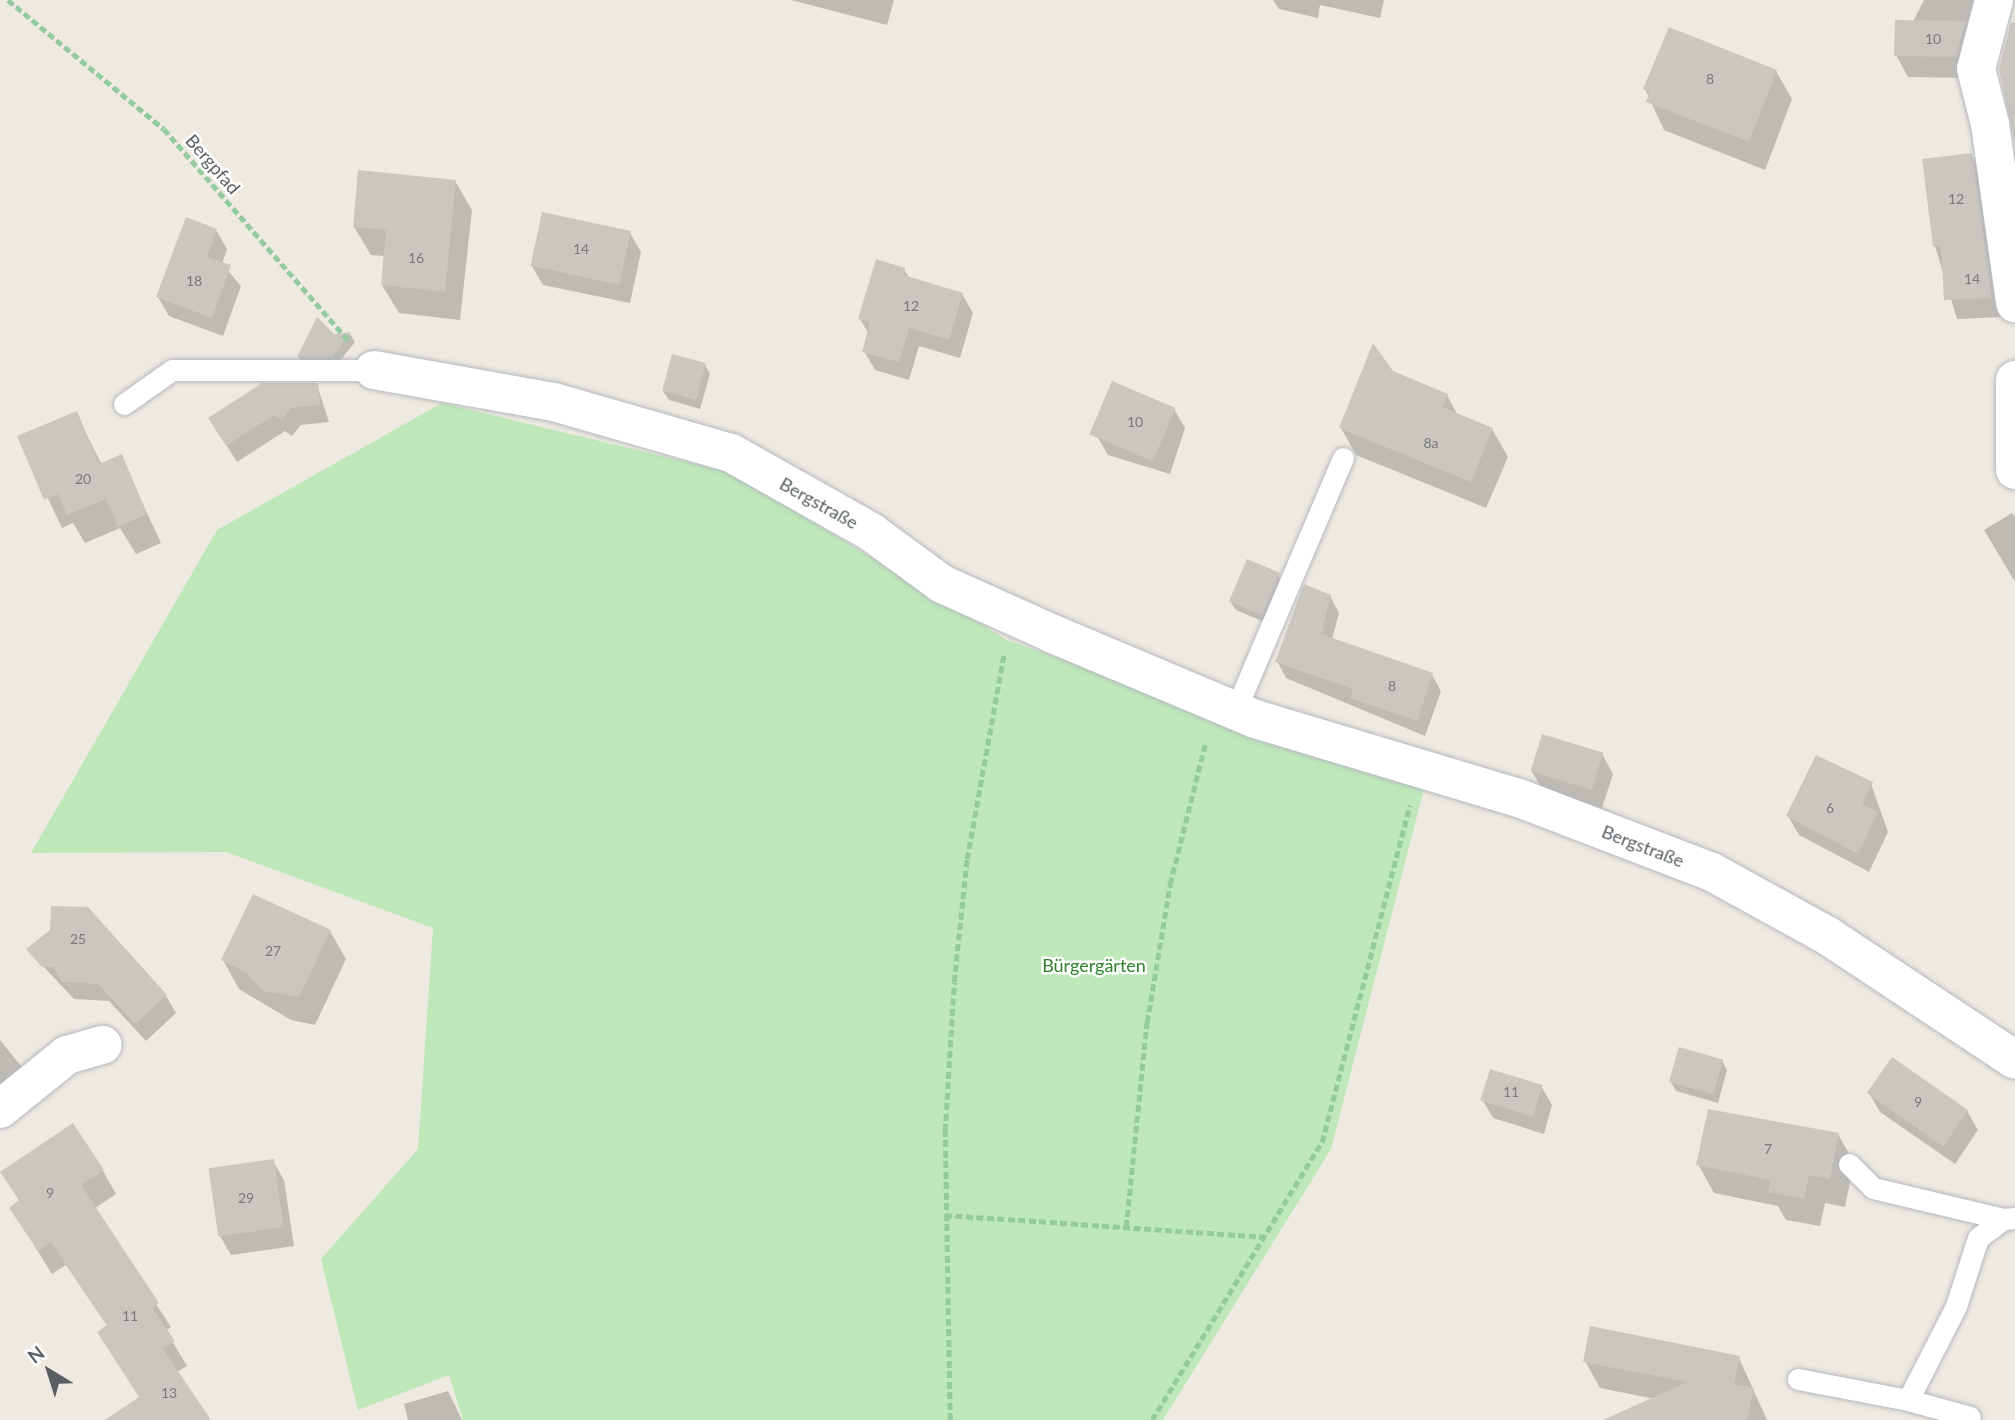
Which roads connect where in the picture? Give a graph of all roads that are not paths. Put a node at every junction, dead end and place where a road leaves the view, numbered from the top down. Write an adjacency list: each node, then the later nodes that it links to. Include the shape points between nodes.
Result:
1 (1994, 0): 2 (street, via 1976,69 1990,124)
2 (2015, 303)
3 (374, 370): 5 (lane, via 172,370); 8 (street, Bergstraße, via 555,402 731,453 871,532 942,584)
4 (2015, 380): 7 (street)
5 (124, 404)
6 (1343, 458): 8 (lane)
7 (2015, 470)
8 (1226, 707): 10 (street, Bergstraße, via 1519,798 1712,872 1828,936)
9 (103, 1045): 11 (street, via 67,1055)
10 (2015, 1060)
11 (0, 1109)
12 (1849, 1164): 13 (lane, via 1873,1188)
13 (2009, 1218): 15 (lane, via 1978,1238 1956,1306)
14 (1798, 1379): 15 (lane)
15 (1908, 1400): 16 (lane)
16 (1970, 1417)

